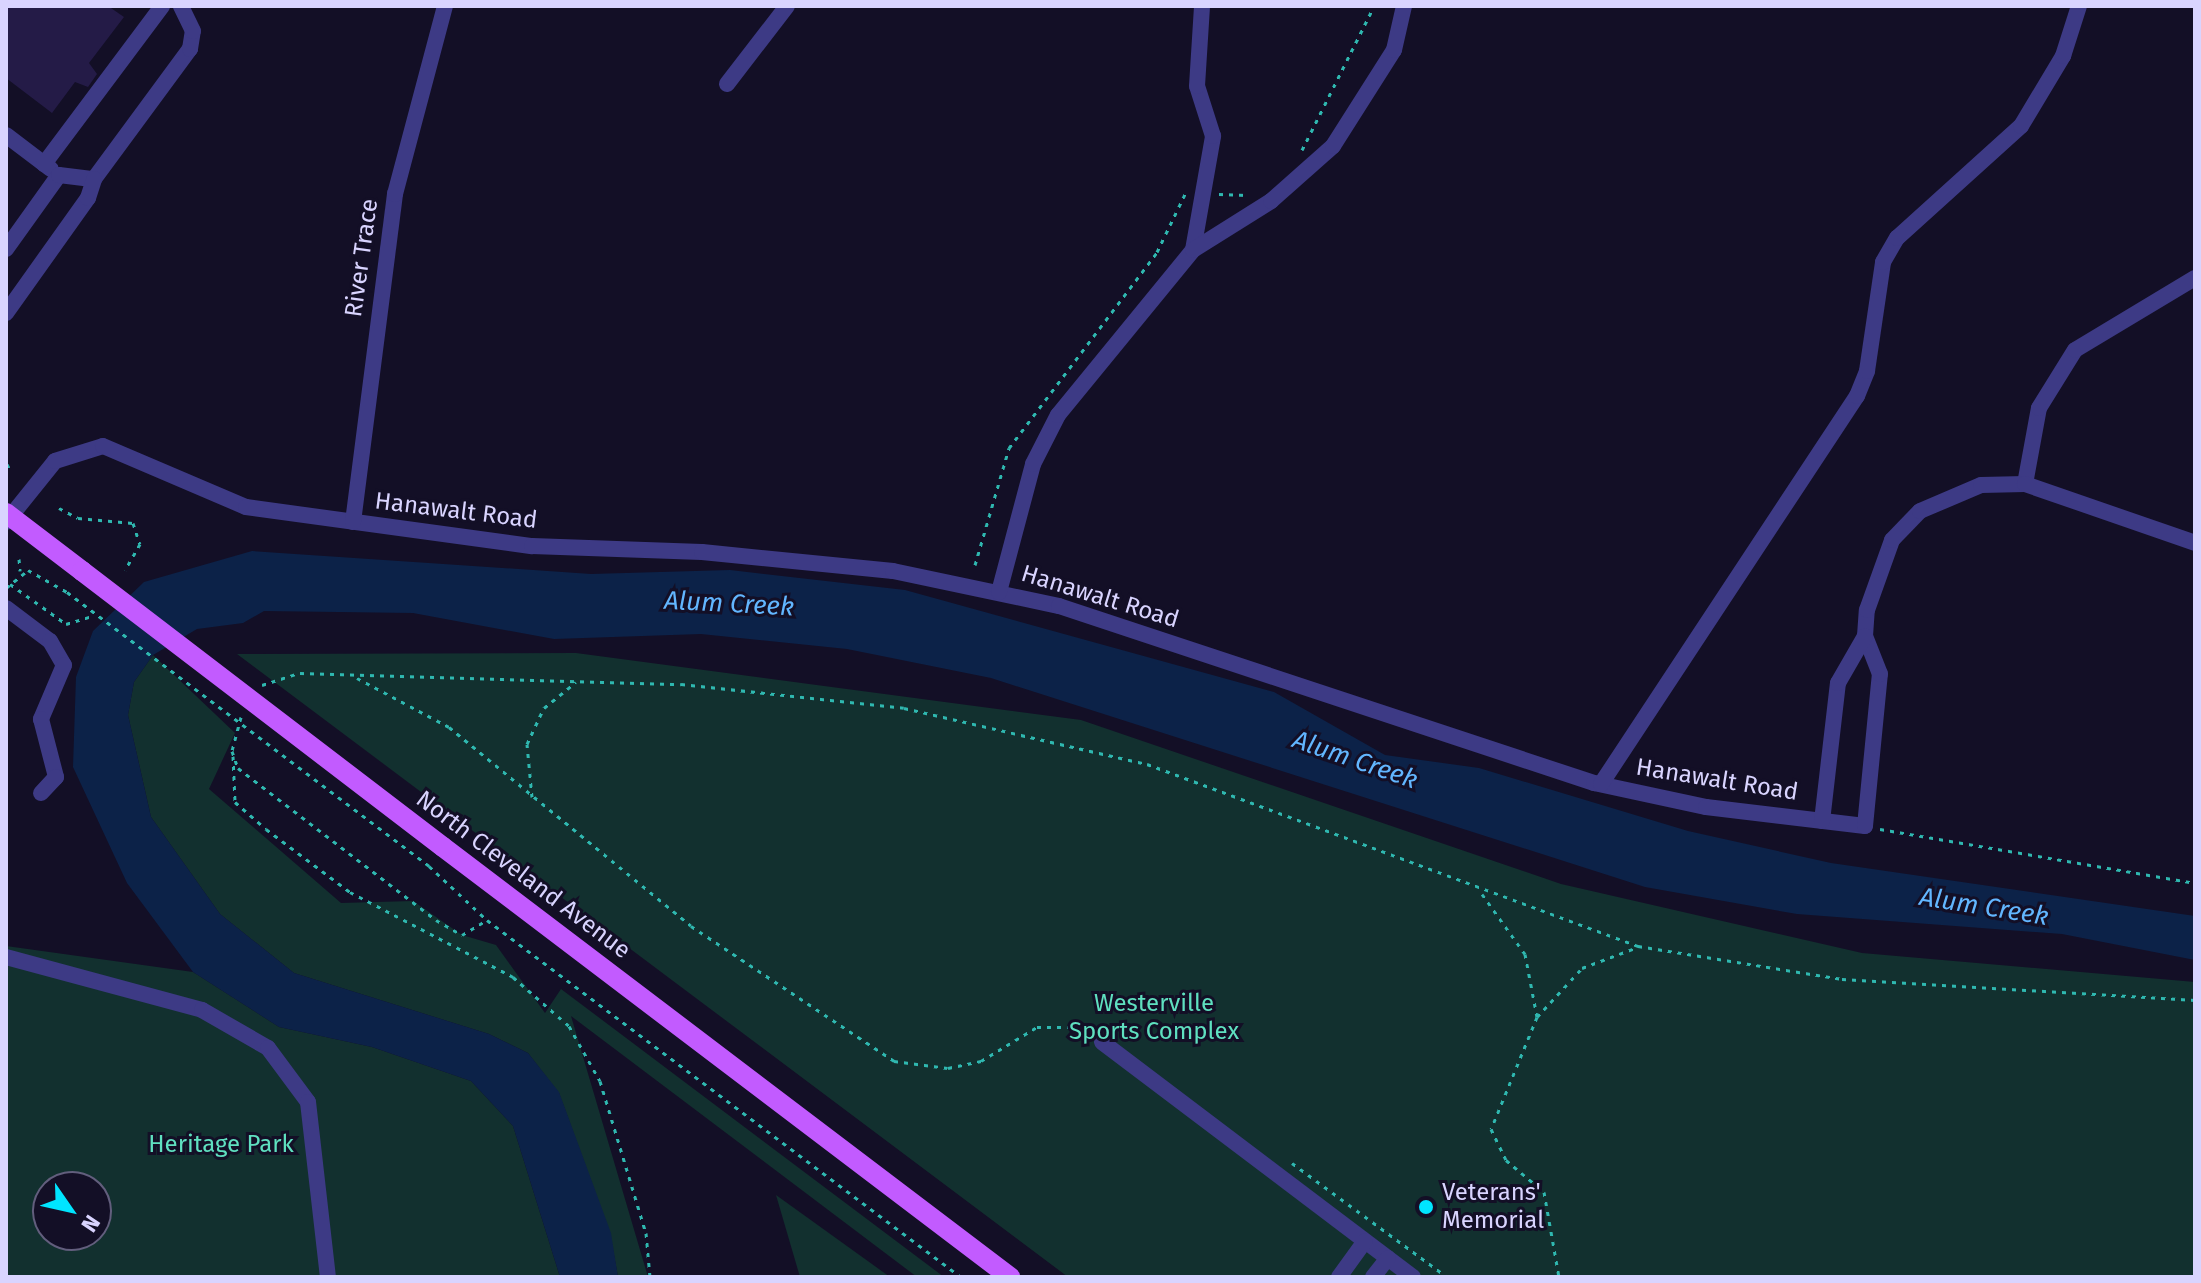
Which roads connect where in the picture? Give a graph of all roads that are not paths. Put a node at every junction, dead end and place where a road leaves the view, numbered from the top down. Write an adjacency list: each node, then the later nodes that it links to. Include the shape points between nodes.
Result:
1 (162, 6): 10 (street)
2 (181, 6): 12 (street, via 193,31 190,49)
3 (445, 6): 21 (street, River Trace, via 395,194)
4 (787, 6): 8 (street)
5 (1202, 6): 13 (street, via 1197,86 1213,136)
6 (1404, 6): 14 (street, via 1394,50 1333,146)
7 (2079, 6): 26 (street, via 2063,56 2021,126 1897,238 1883,262 1867,371 1857,396)
8 (727, 84)
9 (7, 138): 10 (street)
10 (44, 164): 11 (street)
11 (59, 175): 12 (street); 15 (street)
12 (94, 179): 18 (street, via 88,198)
13 (1203, 206): 14 (street); 16 (street)
14 (1231, 227): 16 (street)
15 (6, 249)
16 (1193, 250): 23 (street, via 1058,415 1033,464)
17 (2195, 278): 19 (street, via 2096,332 2066,360 2039,408)
18 (6, 313)
19 (2025, 484): 22 (street); 25 (street, via 1954,492 1910,520 1879,566)
20 (7, 517): 21 (street, Hanawalt Road, via 55,461 92,446 128,454 216,500); 34 (main road, North Cleveland Avenue, bridge)
21 (353, 522): 23 (street, Hanawalt Road, via 532,546 782,558)
22 (2195, 543)
23 (999, 592): 26 (street, Hanawalt Road)
24 (6, 608): 27 (street, via 50,641 64,665 41,719 56,777)
25 (1865, 636): 28 (street, via 1838,683); 28 (street, Hanawalt Road, via 1880,674 1865,826)
26 (1601, 784): 28 (street, Hanawalt Road)
27 (41, 793)
28 (1822, 821)
29 (6, 957): 33 (street, via 202,1010 268,1048 308,1102)
30 (1102, 1036): 31 (street)
31 (1365, 1241): 32 (street); 35 (street)
32 (1388, 1258): 36 (street); 37 (street)
33 (328, 1277)
34 (1010, 1277)
35 (1339, 1277)
36 (1373, 1277)
37 (1413, 1277)

